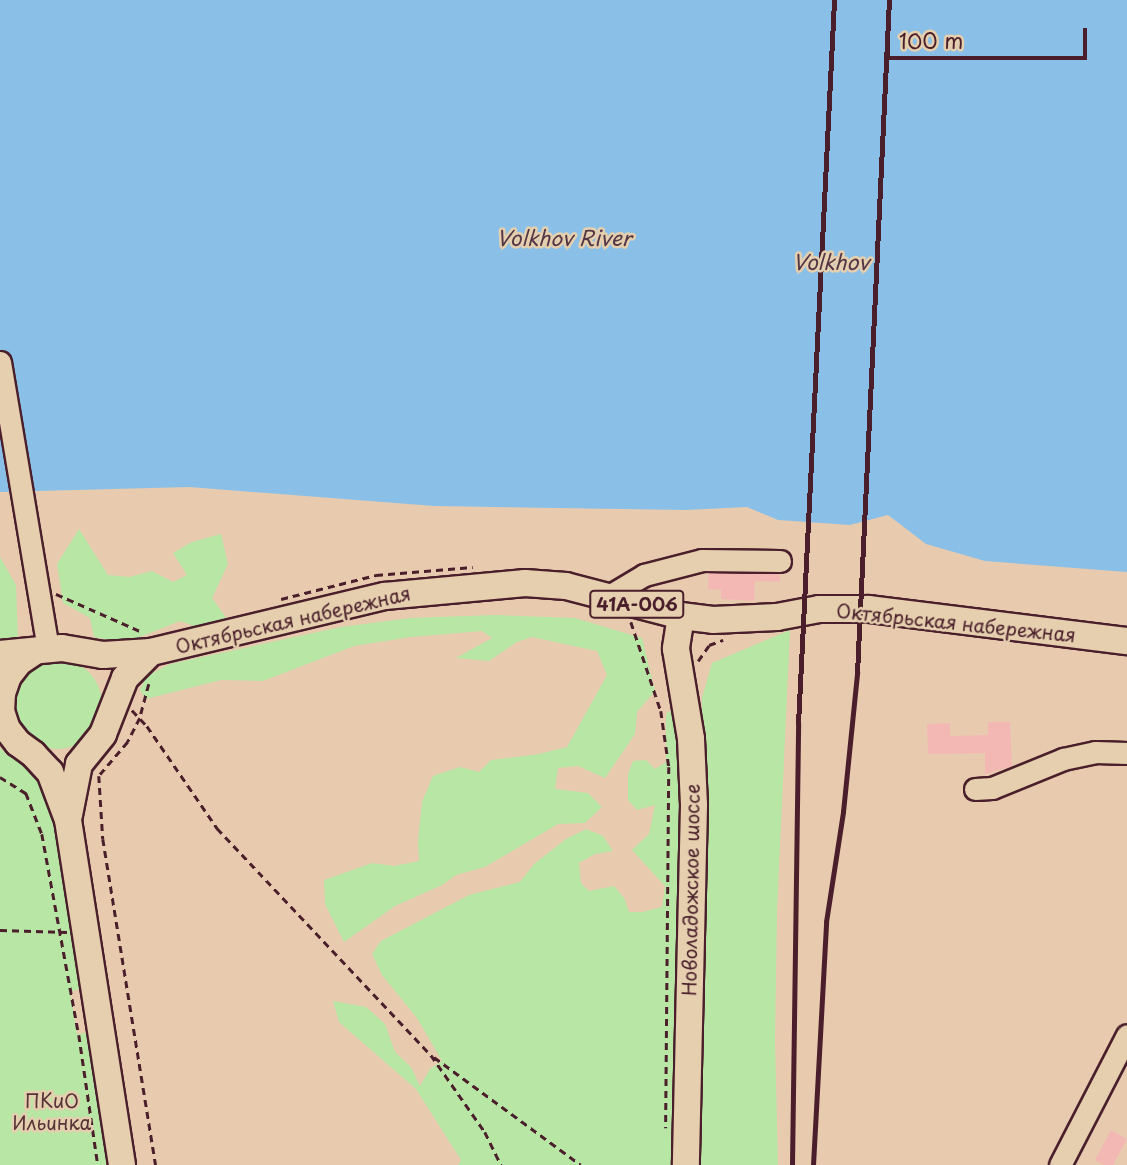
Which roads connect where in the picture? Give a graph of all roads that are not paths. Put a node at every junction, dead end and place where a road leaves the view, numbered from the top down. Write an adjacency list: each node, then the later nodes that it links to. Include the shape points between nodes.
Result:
1 (0, 362): 7 (street, via 36,585)
2 (780, 561): 3 (street, via 702,560 644,575)
3 (609, 596): 4 (main road, Октябрьская набережная / 41А-006); 6 (main road, Октябрьская набережная / 41А-006, via 525,583 436,589)
4 (681, 616): 5 (main road, Октябрьская набережная / 41А-006, via 744,620 818,609 869,609); 19 (main road, Новоладожское шоссе, via 676,649 691,739 694,805)
5 (1127, 642)
6 (150, 643): 8 (main road, Октябрьская набережная / 41А-006, via 103,655); 11 (main road)
7 (41, 650): 8 (main road, Октябрьская набережная / 41А-006); 9 (main road, Октябрьская набережная / 41А-006); 10 (main road, via 19,662)
8 (76, 651): 11 (main road, via 96,664)
9 (0, 653)
10 (1, 691): 14 (main road, via 7,729)
11 (115, 700): 12 (main road)
12 (103, 734): 14 (main road, via 72,757 52,759); 16 (main road, via 79,764)
13 (1127, 753): 15 (street, via 1096,752 1063,759 992,788)
14 (33, 754): 16 (main road, via 50,772)
15 (975, 789)
16 (68, 820): 18 (main road)
17 (1127, 1035): 20 (street)
18 (122, 1165)
19 (685, 1165)
20 (1060, 1165)

